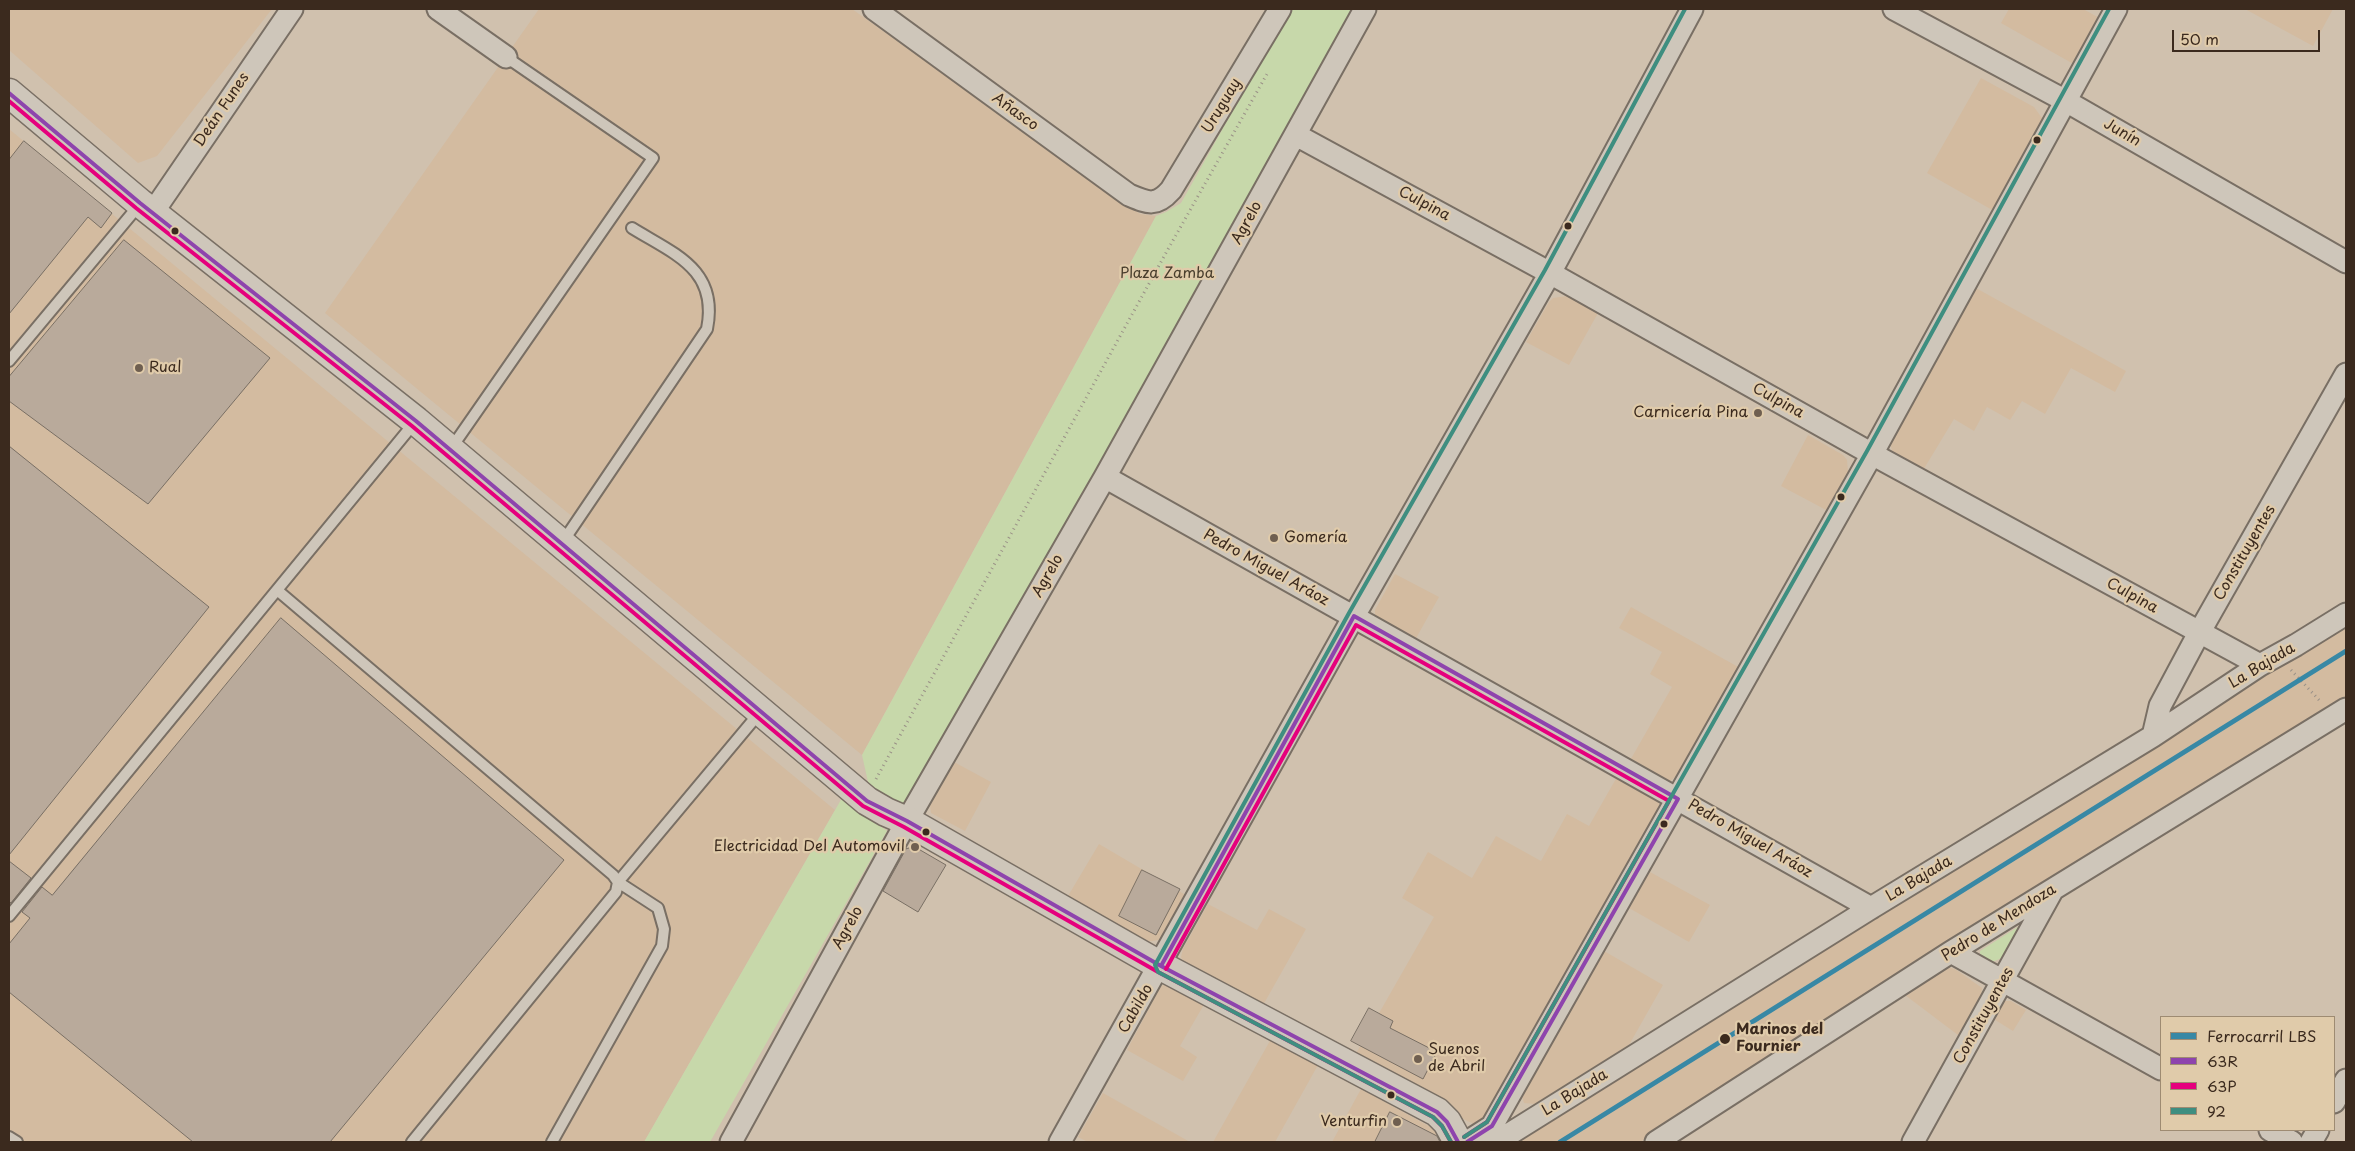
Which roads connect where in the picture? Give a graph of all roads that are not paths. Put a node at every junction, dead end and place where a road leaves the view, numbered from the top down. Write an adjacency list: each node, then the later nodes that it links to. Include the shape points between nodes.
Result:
1 (292, 9): 14 (street, Deán Funes)
2 (438, 9): 9 (street)
3 (874, 9): 13 (street, Añasco, via 1129,195 1147,202)
4 (1280, 9): 13 (street, Uruguay, via 1181,176)
5 (1365, 9): 12 (street, Agrelo)
6 (1692, 9): 17 (street, Cabildo)
7 (1894, 9): 11 (street, Junín)
8 (2116, 9): 11 (street)
9 (506, 57): 21 (lane, via 653,158)
10 (9, 93): 14 (street)
11 (2064, 100): 16 (street, Junín); 22 (street)
12 (1296, 135): 17 (street, Culpina); 23 (street, Agrelo)
13 (1162, 200)
14 (147, 207): 18 (lane); 20 (street)
15 (632, 228): 24 (lane, via 692,266 708,297 710,316 707,329)
16 (2346, 262)
17 (1550, 273): 22 (street, Culpina); 27 (street, Cabildo)
18 (9, 361)
19 (2346, 374): 28 (street, Constituyentes)
20 (416, 422): 21 (street); 25 (lane)
21 (450, 450): 24 (street)
22 (1872, 454): 28 (street, Culpina); 33 (street)
23 (1105, 477): 27 (street, Pedro Miguel Aráoz); 34 (street, Agrelo)
24 (561, 544): 31 (street)
25 (277, 590): 35 (lane); 38 (lane)
26 (2346, 614): 29 (street, La Bajada)
27 (1354, 616): 33 (street, Pedro Miguel Aráoz); 40 (street, Cabildo)
28 (2199, 633): 29 (street, Culpina); 32 (street, Constituyentes, via 2160,706)
29 (2268, 660): 32 (street, La Bajada)
30 (2343, 711): 36 (street, Pedro de Mendoza)
31 (761, 712): 34 (street, via 867,801); 35 (lane)
32 (2153, 736): 37 (street, La Bajada)
33 (1678, 799): 37 (street, Pedro Miguel Aráoz); 53 (street, via 1492,1126)
34 (907, 821): 40 (street); 50 (street, Agrelo)
35 (618, 882): 48 (lane, via 616,892); 49 (lane, via 658,908 664,929 662,946)
36 (2054, 888): 39 (street, Pedro de Mendoza); 41 (street, Constituyentes)
37 (1871, 908): 54 (street, La Bajada, via 1519,1127)
38 (9, 916)
39 (1951, 952): 41 (street); 55 (street, Pedro de Mendoza)
40 (1161, 966): 51 (street, Cabildo); 52 (street, via 1437,1112)
41 (2004, 981): 42 (street); 56 (street, Constituyentes)
42 (2160, 1068)
43 (2346, 1080): 44 (street)
44 (2335, 1100)
45 (2272, 1131): 57 (street)
46 (9, 1137): 47 (lane)
47 (17, 1142)
48 (412, 1142)
49 (552, 1142)
50 (731, 1142)
51 (1060, 1142)
52 (1458, 1142)
53 (1467, 1142)
54 (1489, 1142)
55 (1656, 1142)
56 (1913, 1142)
57 (2292, 1142)

